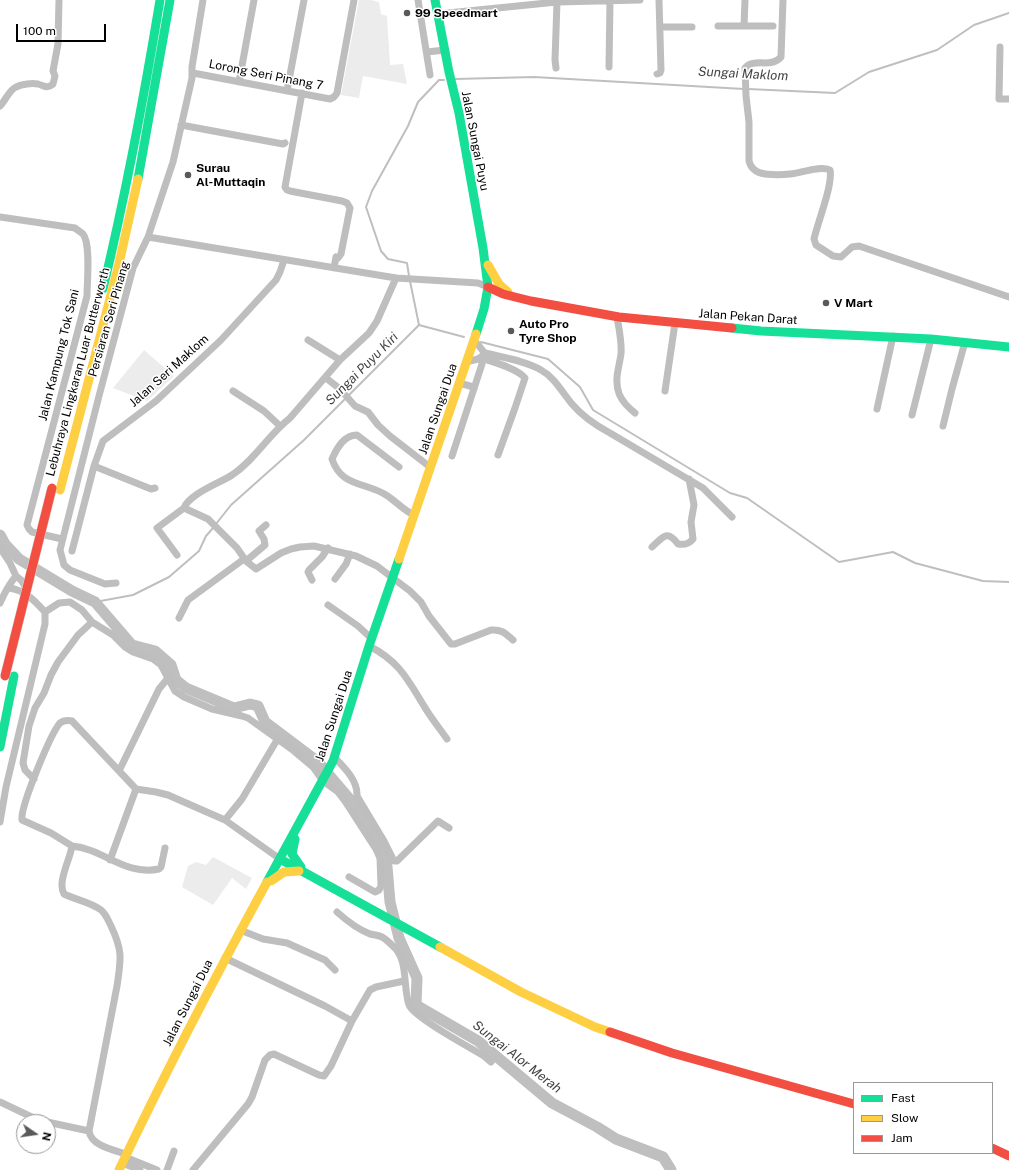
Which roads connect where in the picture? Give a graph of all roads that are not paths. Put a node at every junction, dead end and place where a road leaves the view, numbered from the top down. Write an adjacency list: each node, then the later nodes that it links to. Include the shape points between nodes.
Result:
1 (59, 0): 38 (street, via 58,44 53,84 46,87 38,84 16,87)
2 (154, 0): 27 (main road)
3 (160, 0): 27 (main road, Lebuhraya Lingkaran Luar Butterworth)
4 (170, 0): 28 (main road, Lebuhraya Lingkaran Luar Butterworth)
5 (176, 0): 28 (main road, via 172,23)
6 (204, 0): 31 (street, Persiaran Seri Pinang, via 192,66)
7 (254, 0): 34 (street)
8 (304, 0): 35 (street)
9 (354, 0): 36 (street, Lorong Seri Pinang 7, via 337,93 330,99)
10 (418, 0): 26 (street)
11 (435, 0): 18 (main road, Jalan Sungai Puyu)
12 (640, 0): 16 (street)
13 (659, 0): 22 (street)
14 (745, 0): 20 (street)
15 (783, 0): 49 (street, via 781,57 778,61 754,63 745,68 750,166 760,173 775,175 820,168 830,170 829,185 814,239 816,245 838,258 852,247 859,246)
16 (610, 1): 17 (street); 29 (street)
17 (557, 2): 18 (street); 30 (street)
18 (438, 14): 25 (main road, Jalan Sungai Puyu)
19 (718, 26): 20 (street)
20 (744, 26): 21 (street)
21 (773, 26)
22 (660, 27): 23 (street); 32 (street, via 661,70)
23 (692, 27)
24 (1000, 47): 37 (street, via 999,99)
25 (445, 50): 26 (street); 43 (main road, Jalan Sungai Puyu)
26 (427, 52): 33 (street)
27 (151, 55): 50 (main road, Lebuhraya Lingkaran Luar Butterworth, via 129,175)
28 (161, 56): 81 (main road, Lebuhraya Lingkaran Luar Butterworth, via 135,194 110,299)
29 (609, 67)
30 (556, 68)
31 (193, 73): 34 (street, Lorong Seri Pinang 7); 39 (street, Persiaran Seri Pinang)
32 (657, 74)
33 (430, 75)
34 (239, 82): 35 (street, Lorong Seri Pinang 7)
35 (287, 91): 36 (street, Lorong Seri Pinang 7)
36 (302, 93): 45 (street, via 286,187 290,191 342,201 350,208 341,254 336,257)
37 (1009, 99)
38 (0, 106)
39 (181, 125): 40 (street); 42 (street, Persiaran Seri Pinang, via 173,162)
40 (285, 143)
41 (0, 217): 86 (street, Jalan Kampung Tok Sani, via 75,228 86,241 86,296 27,525 32,532)
42 (148, 237): 44 (street); 86 (street, Persiaran Seri Pinang, via 133,268)
43 (484, 248): 47 (main road, Jalan Sungai Puyu); 48 (main road, via 490,269)
44 (284, 260): 45 (street); 76 (street, Jalan Seri Maklom, via 276,280 221,340 156,401 103,441)
45 (334, 268): 46 (street)
46 (398, 278): 47 (street, via 478,283); 62 (street, via 369,333)
47 (488, 287): 48 (main road, Jalan Pekan Darat); 51 (main road, Jalan Sungai Dua)
48 (507, 295): 51 (main road, via 489,303); 52 (main road, Jalan Pekan Darat)
49 (1009, 297)
50 (101, 298)
51 (484, 309): 58 (main road, Jalan Sungai Dua)
52 (617, 317): 53 (main road, Jalan Pekan Darat); 70 (street, via 621,350 617,384 620,399)
53 (675, 323): 55 (main road, Jalan Pekan Darat, via 761,331); 68 (street)
54 (91, 336): 81 (main road, Lebuhraya Lingkaran Luar Butterworth)
55 (893, 336): 56 (main road, Jalan Pekan Darat); 69 (street)
56 (931, 339): 59 (main road, Jalan Pekan Darat); 71 (street)
57 (308, 340): 62 (street)
58 (473, 341): 61 (street, via 479,344); 63 (main road, Jalan Sungai Dua)
59 (965, 342): 60 (main road, Jalan Pekan Darat); 73 (street)
60 (1009, 347)
61 (483, 355): 63 (street); 66 (street); 74 (street, via 522,374 525,378); 79 (street, via 542,370 572,405 595,425)
62 (340, 360): 64 (street)
63 (466, 362): 65 (main road, Jalan Sungai Dua)
64 (326, 378): 72 (street); 78 (street, via 355,406 368,412 390,436)
65 (459, 383): 66 (street); 78 (main road, Jalan Sungai Dua)
66 (474, 389): 75 (street)
67 (233, 391): 72 (street, via 264,411)
68 (665, 391)
69 (877, 409)
70 (635, 413)
71 (912, 415)
72 (280, 426): 82 (street, via 244,466 232,476 190,500)
73 (943, 426)
74 (498, 455)
75 (452, 456)
76 (94, 466): 80 (street, via 151,489); 90 (street, Jalan Seri Maklom)
77 (399, 467): 83 (street, via 357,435 345,440 332,459 343,476 378,491)
78 (430, 468): 83 (main road, Jalan Sungai Dua)
79 (689, 480): 84 (street, via 703,488); 87 (street, via 694,505 691,522 693,539 684,545 678,544 673,536 666,535)
80 (155, 488)
81 (56, 489): 108 (main road, Lebuhraya Lingkaran Luar Butterworth)
82 (184, 508): 92 (street, via 157,528); 93 (street, via 208,519 237,548)
83 (414, 515): 95 (main road, Jalan Sungai Dua)
84 (732, 517)
85 (266, 525): 93 (street, via 259,531 265,545)
86 (62, 539): 98 (street, Persiaran Seri Pinang, via 60,554 64,565 70,570 105,584)
87 (652, 547)
88 (0, 548): 94 (street)
89 (328, 548): 91 (street); 93 (street, via 314,546 291,549 256,569); 97 (street, via 309,570)
90 (72, 551)
91 (350, 554): 95 (street, via 378,566); 96 (street)
92 (177, 555)
93 (245, 560): 104 (street, via 188,600)
94 (16, 576): 99 (street); 100 (street, via 26,586)
95 (393, 578): 106 (street, via 421,602 451,644 497,629 502,630); 107 (main road, Jalan Sungai Dua)
96 (335, 579)
97 (312, 580)
98 (116, 583)
99 (9, 588): 100 (street); 101 (street)
100 (29, 595): 103 (street)
101 (0, 603)
102 (328, 605): 107 (street, via 358,626)
103 (45, 612): 105 (street, via 59,603 70,602 82,610); 120 (street, via 41,644 6,787)
104 (180, 618)
105 (92, 622): 109 (street, via 105,629 132,652 153,659 161,665); 116 (street, via 58,662 35,708 23,762 25,770)
106 (513, 640)
107 (371, 642): 111 (street, via 408,678); 114 (main road, Jalan Sungai Dua)
108 (10, 676): 110 (main road, Lebuhraya Lingkaran Luar Butterworth); 113 (main road, Lebuhraya Lingkaran Luar Butterworth)
109 (168, 678): 112 (street, via 175,691 184,697 212,709 242,716); 115 (street, via 159,689)
110 (0, 705)
111 (447, 739)
112 (277, 740): 117 (street, via 294,751); 119 (street, via 242,799)
113 (0, 747)
114 (334, 759): 117 (main road, Jalan Sungai Dua); 122 (street, via 346,769 357,788 357,796 394,861 397,861 438,821)
115 (119, 771): 116 (street, via 72,721 67,720 54,732); 118 (street)
116 (34, 779): 123 (street, via 22,820)
117 (324, 779): 121 (main road, Jalan Sungai Dua); 128 (street, via 345,801 380,858 379,890 369,890)
118 (136, 789): 119 (street, via 168,795); 126 (street)
119 (225, 820): 125 (street)
120 (0, 822)
121 (298, 825): 125 (main road, Jalan Sungai Dua); 127 (main road, via 292,856)
122 (449, 828)
123 (72, 846): 126 (street, via 83,847); 139 (street, via 61,890 64,894 103,912 120,950 117,986)
124 (165, 848): 126 (street, via 161,867 157,869 127,868)
125 (280, 858): 127 (main road); 129 (main road, Jalan Sungai Dua)
126 (110, 860)
127 (305, 872): 129 (main road, via 287,869); 138 (main road, via 521,992 595,1027 672,1053)
128 (349, 877)
129 (264, 886): 131 (main road, Jalan Sungai Dua)
130 (337, 912): 134 (street, via 350,924 383,937 396,949 404,970)
131 (240, 930): 132 (main road, Jalan Sungai Dua); 133 (street, via 263,939 287,943 325,960)
132 (225, 958): 135 (street); 143 (main road, Jalan Sungai Dua)
133 (335, 970)
134 (404, 981): 135 (street, via 370,990); 136 (street, via 409,1006 415,1013)
135 (352, 1021): 147 (street, via 324,1076 274,1054 270,1055 265,1060 248,1104)
136 (491, 1062)
137 (0, 1102): 139 (street, via 38,1120)
138 (853, 1104)
139 (89, 1131): 143 (street, via 94,1141)
140 (993, 1148): 142 (main road)
141 (174, 1151): 146 (street)
142 (1009, 1156)
143 (123, 1161): 144 (street); 145 (street)
144 (140, 1170)
145 (157, 1170)
146 (167, 1170)
147 (193, 1170)

